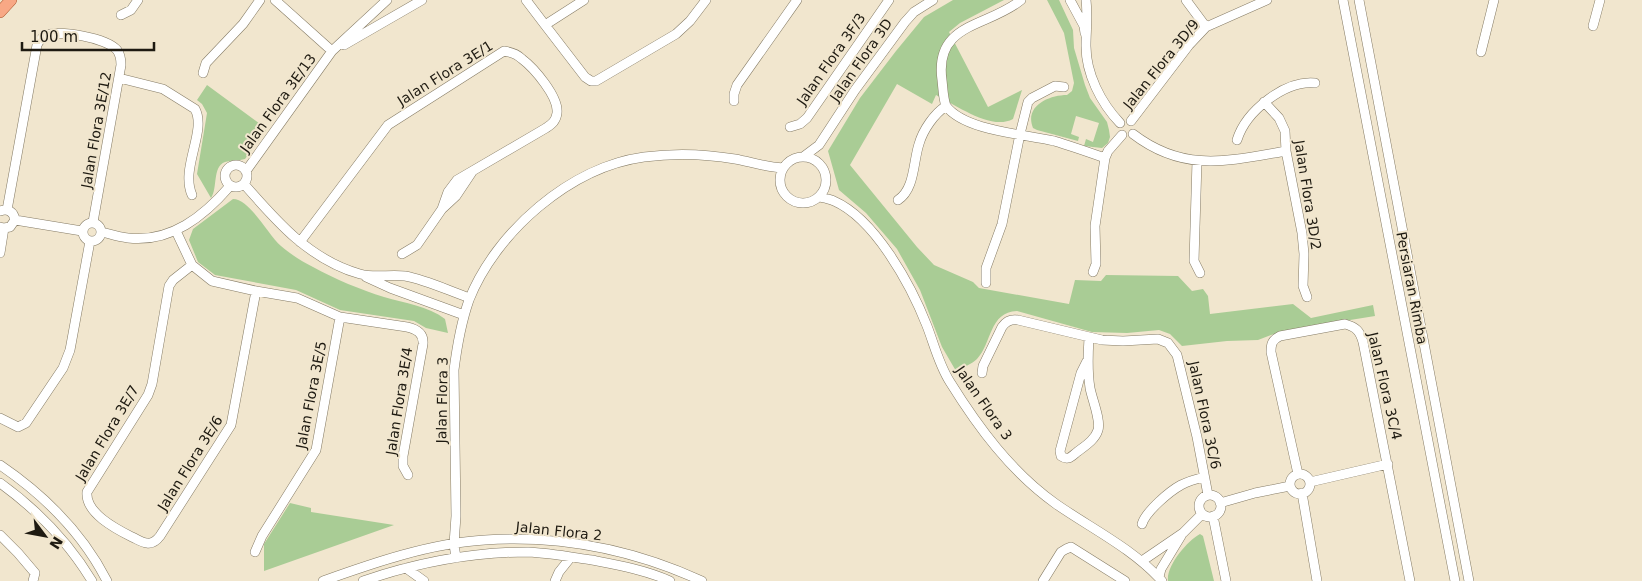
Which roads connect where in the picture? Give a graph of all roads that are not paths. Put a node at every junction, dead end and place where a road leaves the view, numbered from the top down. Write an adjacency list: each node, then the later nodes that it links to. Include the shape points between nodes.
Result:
1 (11, 0): 22 (main road)
2 (138, 0): 23 (street, via 131,10)
3 (261, 0): 4 (street); 30 (street, via 206,63)
4 (273, 0): 28 (street)
5 (387, 0): 28 (street, Jalan Flora 3E/13)
6 (422, 0): 28 (street, Jalan Flora 3E/13)
7 (526, 0): 24 (street)
8 (584, 0): 24 (street)
9 (706, 0): 24 (street, via 694,18 676,34 596,81 586,77)
10 (798, 0): 34 (street, via 737,85)
11 (889, 0): 39 (street, Jalan Flora 3F/3, via 807,118)
12 (933, 0): 44 (street, Jalan Flora 3D, via 905,22)
13 (1021, 0): 36 (street, via 950,41 940,63)
14 (1070, 0): 27 (street)
15 (1086, 0): 27 (street)
16 (1186, 0): 26 (street)
17 (1267, 0): 26 (street, Jalan Flora 3D/9)
18 (1343, 0): 124 (street, Persiaran Rimba)
19 (1359, 0): 125 (street, Persiaran Rimba)
20 (1494, 0): 29 (street)
21 (1600, 0): 25 (street)
22 (0, 12)
23 (121, 15)
24 (545, 24)
25 (1593, 26)
26 (1206, 27): 37 (street, Jalan Flora 3D/9)
27 (1087, 38): 38 (street, via 1091,76)
28 (332, 51): 52 (street, Jalan Flora 3E/13)
29 (1482, 52)
30 (203, 73)
31 (119, 78): 57 (street, via 162,89 195,109 198,120 188,181); 61 (street, Jalan Flora 3E/12, via 121,59 116,48 105,42 83,36 49,34 42,38 37,45); 63 (street, Jalan Flora 3E/12)
32 (1315, 83): 35 (street, via 1305,83)
33 (1064, 87): 40 (street, via 1055,86 1030,99)
34 (734, 101)
35 (1264, 102): 43 (street); 45 (street, Jalan Flora 3D/2, via 1282,125)
36 (946, 106): 40 (street, via 977,126); 60 (street, via 937,113 922,136 909,186)
37 (1131, 121): 38 (street); 41 (street, via 1135,128)
38 (1120, 123): 42 (street, via 1118,130)
39 (790, 127)
40 (1020, 134): 47 (street); 76 (street, via 1002,224 986,268)
41 (1133, 134): 42 (street); 48 (street, via 1160,150)
42 (1122, 136): 47 (street)
43 (1237, 140)
44 (819, 145): 46 (street, Jalan Flora 3D); 49 (street, Jalan Flora 3D)
45 (1286, 151): 48 (street, via 1233,161); 78 (street, Jalan Flora 3D/2, via 1302,233 1303,286)
46 (803, 156): 49 (street); 51 (street, via 788,162)
47 (1105, 158): 73 (street, via 1095,226 1096,264)
48 (1197, 161): 74 (street, via 1194,261)
49 (818, 162): 55 (street, via 824,168)
50 (763, 167): 51 (street, Jalan Flora 3); 53 (street, Jalan Flora 3); 79 (street, Jalan Flora 3, via 735,159 674,155 643,157 589,174 538,206 504,241)
51 (783, 168): 53 (street)
52 (246, 171): 54 (street, via 248,178); 56 (street, via 237,165 227,169 225,180)
53 (780, 183): 58 (street, Jalan Flora 3, via 792,201 806,204)
54 (244, 184): 56 (street, via 237,188); 69 (street, via 282,228)
55 (826, 184): 58 (street); 59 (street)
56 (230, 186): 66 (street, via 208,210)
57 (192, 195)
58 (819, 197): 59 (street, Jalan Flora 3)
59 (833, 200): 107 (street, Jalan Flora 3, via 846,207 886,248 916,301 948,379 1011,465 1054,503)
60 (898, 200)
61 (3, 211): 62 (street, via 14,215)
62 (15, 220): 64 (street, via 10,227); 65 (street)
63 (93, 222): 65 (street); 67 (street)
64 (2, 228): 70 (street)
65 (82, 231): 68 (street, via 84,238)
66 (176, 231): 67 (street, via 136,238); 72 (street)
67 (102, 232): 68 (street, via 98,240)
68 (90, 241): 85 (street, via 66,363 26,423 18,427)
69 (300, 242): 71 (street, Jalan Flora 3E/1, via 388,125 504,51 523,59 543,81 556,103 556,116 551,125 463,175 446,195 442,210 417,244); 75 (street, via 327,260)
70 (0, 253)
71 (402, 254)
72 (192, 265): 77 (street, via 212,281); 100 (street, Jalan Flora 3E/7, via 169,286 148,395 87,492 89,504)
73 (1093, 272)
74 (1200, 273)
75 (361, 275): 79 (street, via 403,276); 80 (street)
76 (986, 282)
77 (256, 291): 81 (street, via 297,298); 100 (street, Jalan Flora 3E/6, via 234,418 228,431 158,539 145,543)
78 (1307, 297)
79 (470, 298): 80 (street, Jalan Flora 3)
80 (464, 315): 103 (street, Jalan Flora 3, via 454,370)
81 (340, 317): 89 (street, Jalan Flora 3E/4, via 407,327 422,336 403,456 403,466); 104 (street, Jalan Flora 3E/5, via 316,450)
82 (1089, 338): 83 (street); 84 (street, via 1018,320 1008,321 1002,327); 90 (street, Jalan Flora 3C/6, via 1123,341 1152,338 1168,343 1177,355)
83 (1087, 361): 83 (street, via 1098,430 1089,443 1070,458 1065,458 1061,456 1061,449)
84 (982, 374)
85 (0, 418)
86 (1388, 464): 88 (street, Jalan Flora 3C/4, via 1360,332 1345,324 1280,336 1271,344); 91 (street); 123 (street, Jalan Flora 3C/4)
87 (0, 465): 112 (street, via 55,510 78,536)
88 (1298, 474): 91 (street, via 1307,476); 93 (street, via 1292,478)
89 (408, 475)
90 (1204, 477): 95 (street, Jalan Flora 3C/6); 99 (street, via 1178,487 1150,510)
91 (1310, 482): 94 (street, via 1308,490)
92 (1, 484): 111 (street, via 48,524)
93 (1290, 486): 94 (street, via 1295,492); 96 (street)
94 (1302, 493): 122 (street)
95 (1208, 495): 96 (street); 97 (street, via 1200,503)
96 (1220, 503): 98 (street, via 1218,512)
97 (1202, 514): 98 (street); 101 (street)
98 (1213, 516): 121 (street)
99 (1142, 524)
100 (114, 527)
101 (1183, 533): 107 (street); 109 (street, via 1162,569)
102 (0, 535): 110 (street, via 35,573)
103 (454, 544): 106 (street, Jalan Flora 3); 113 (street, Jalan Flora 2, via 403,555); 118 (street, Jalan Flora 2, via 530,539 573,543 669,566)
104 (255, 552)
105 (571, 557): 106 (street, Jalan Flora 2, via 529,552); 116 (street); 117 (street, Jalan Flora 2, via 614,564)
106 (456, 558): 108 (street, Jalan Flora 2)
107 (1142, 561): 109 (street, Jalan Flora 3)
108 (406, 568): 114 (street, Jalan Flora 2); 115 (street)
109 (1161, 579)
110 (34, 581)
111 (92, 581)
112 (107, 581)
113 (323, 581)
114 (363, 581)
115 (424, 581)
116 (555, 581)
117 (670, 581)
118 (702, 581)
119 (1043, 581): 120 (street, via 1063,550 1071,547)
120 (1125, 581)
121 (1226, 581)
122 (1317, 581)
123 (1410, 581)
124 (1455, 581)
125 (1469, 581)

